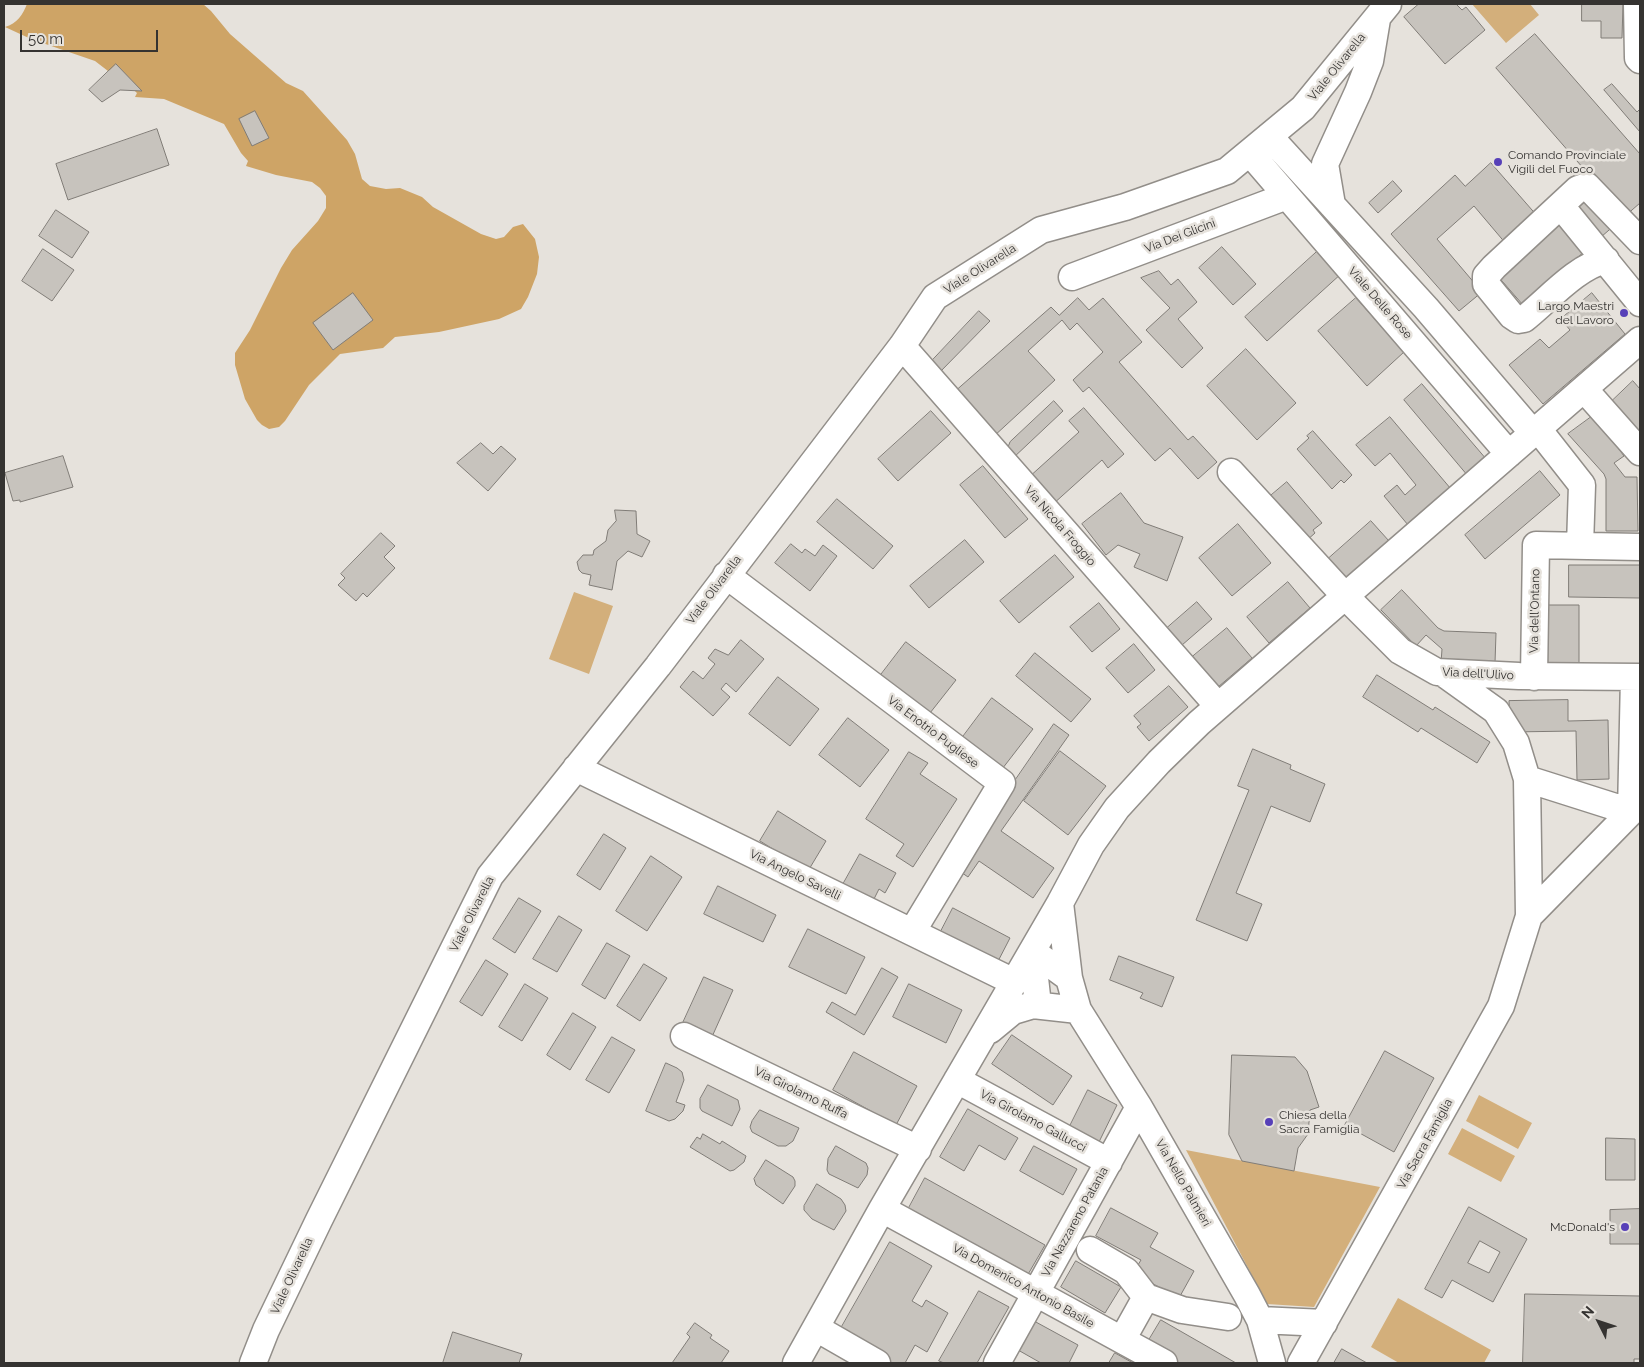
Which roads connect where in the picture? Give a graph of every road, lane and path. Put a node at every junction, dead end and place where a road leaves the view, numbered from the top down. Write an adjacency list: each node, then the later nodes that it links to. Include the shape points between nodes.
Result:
1 (1637, 4): 3 (street)
2 (1383, 10): 4 (street, Viale Olivarella, via 1303,108); 7 (street, via 1370,61 1325,164)
3 (1640, 60)
4 (1269, 136): 5 (street, Viale Olivarella); 7 (street)
5 (1250, 152): 6 (street, Viale Delle Rose); 13 (street, Viale Olivarella, via 1227,171 1125,207 1041,230 935,297)
6 (1287, 196): 11 (street, Via Dei Glicini); 18 (street, Viale Delle Rose)
7 (1332, 205): 16 (street)
8 (1561, 206): 9 (street, via 1578,189 1587,186); 10 (street); 10 (street, via 1486,276 1486,284 1512,316 1524,319 1583,269 1596,262)
9 (1640, 241)
10 (1611, 266): 12 (street)
11 (1072, 277)
12 (1640, 303)
13 (902, 346): 22 (street, Viale Olivarella); 27 (street, Via Nicola Froggio)
14 (1636, 352): 15 (street)
15 (1584, 389): 16 (street); 17 (street)
16 (1535, 431): 18 (street); 20 (street, via 1582,485)
17 (1640, 452)
18 (1509, 454): 23 (street)
19 (1231, 472): 23 (street, Via dell'Ulivo)
20 (1580, 546): 21 (street); 25 (street, Via dell'Ontano, via 1536,545)
21 (1640, 547)
22 (726, 575): 28 (street, Viale Olivarella); 33 (street, Via Enotrio Pugliese, via 1002,784)
23 (1345, 596): 24 (street, Via dell'Ulivo, via 1400,651); 27 (street)
24 (1443, 673): 25 (street, Via dell'Ulivo); 29 (street, Via Sacra Famiglia, via 1496,711 1516,742)
25 (1534, 676): 26 (street, Via dell'Ulivo)
26 (1637, 677): 30 (street)
27 (1218, 706): 31 (street, via 1158,762 1117,808 1091,846)
28 (576, 768): 33 (street, Via Angelo Savelli); 54 (street, Viale Olivarella, via 490,876 319,1220)
29 (1526, 779): 30 (street); 32 (street, Via Sacra Famiglia)
30 (1631, 812): 32 (street, Via Sacra Famiglia)
31 (1060, 903): 34 (street); 35 (street, Via Nello Palmieri)
32 (1529, 916): 51 (street, Via Sacra Famiglia, via 1501,1006)
33 (912, 932): 36 (street, Via Angelo Savelli)
34 (1032, 951): 35 (street); 36 (street); 37 (street)
35 (1069, 978): 38 (street, Via Nello Palmieri)
36 (1014, 982): 40 (street)
37 (1038, 1005): 38 (street); 40 (street, via 1013,1011)
38 (1078, 1010): 42 (street, Via Nello Palmieri)
39 (684, 1036): 43 (street, Via Girolamo Ruffa)
40 (982, 1037): 41 (street)
41 (958, 1080): 43 (street); 44 (street, Via Girolamo Gallucci)
42 (1140, 1107): 44 (street, Via Nazzareno Patania); 50 (street, Via Nello Palmieri)
43 (918, 1150): 45 (street)
44 (1109, 1162): 47 (street, Via Nazzareno Patania)
45 (882, 1210): 47 (street, Via Domenico Antonio Basile); 52 (street)
46 (1090, 1250): 48 (street, via 1126,1271)
47 (1035, 1293): 53 (street, Via Domenico Antonio Basile); 57 (street, Via Nazzareno Patania)
48 (1146, 1297): 49 (street, via 1182,1310); 53 (street)
49 (1228, 1317)
50 (1260, 1320): 51 (street); 59 (street, Via Nello Palmieri)
51 (1324, 1323): 60 (street, Via Sacra Famiglia)
52 (816, 1328): 55 (street); 56 (street)
53 (1122, 1340): 58 (street, Via Domenico Antonio Basile)
54 (253, 1363)
55 (796, 1363)
56 (877, 1363)
57 (997, 1363)
58 (1164, 1363)
59 (1272, 1363)
60 (1301, 1363)

